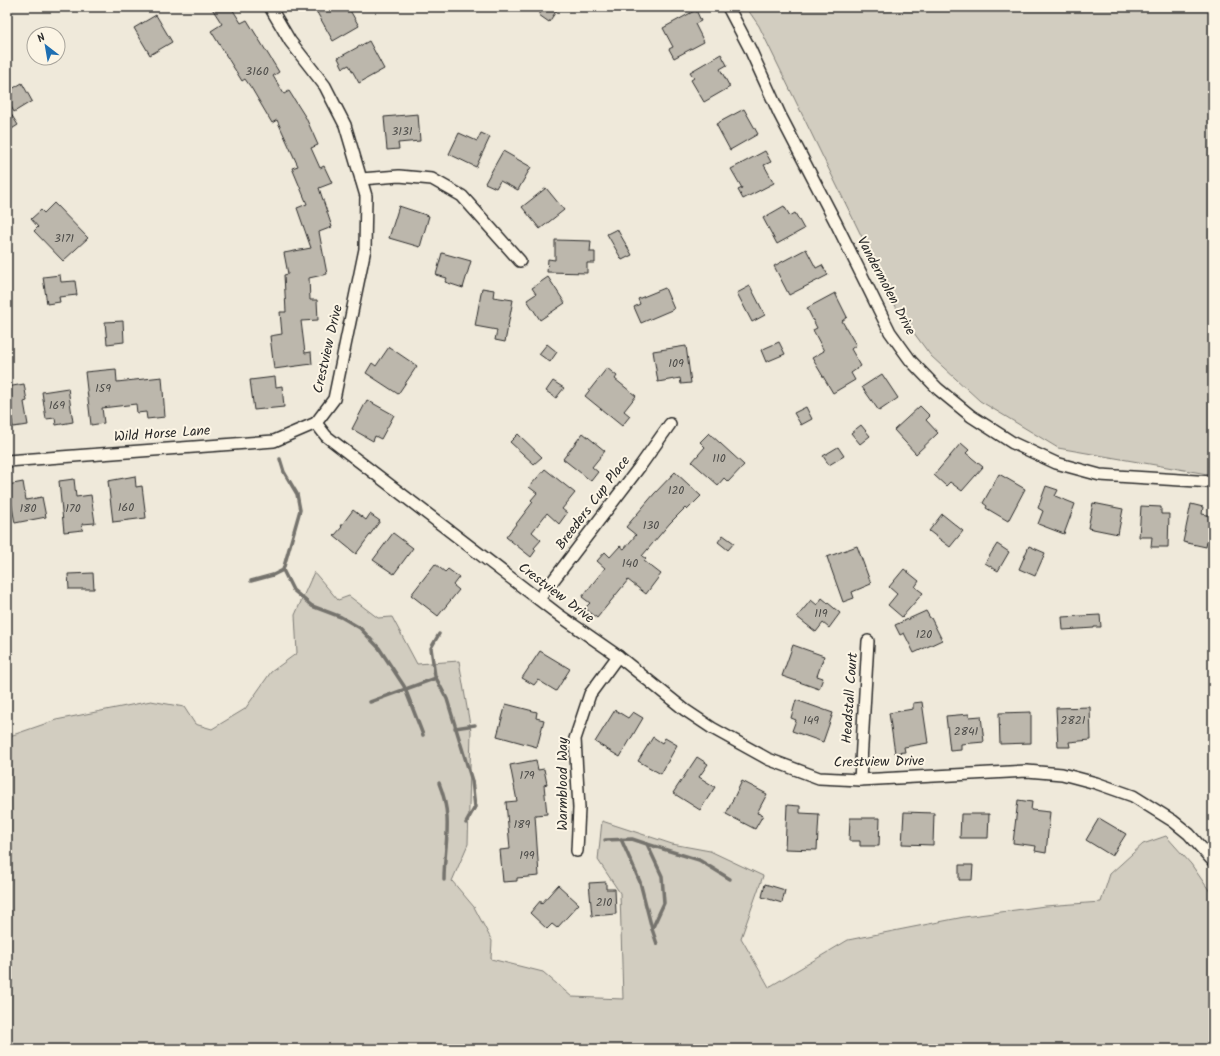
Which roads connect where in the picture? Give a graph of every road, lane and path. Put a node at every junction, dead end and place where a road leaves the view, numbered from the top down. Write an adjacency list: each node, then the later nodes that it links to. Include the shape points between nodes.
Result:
1 (270, 7): 3 (street, Crestview Drive, via 290,40 325,86 345,125)
2 (728, 7): 8 (street, Vandermolen Drive, via 890,332 911,361 938,389 972,416 1013,443 1056,463 1100,475)
3 (361, 179): 4 (street, via 399,176 432,179 462,196); 5 (street, Crestview Drive, via 366,196 365,249 334,399)
4 (520, 261)
5 (316, 423): 7 (street, Wild Horse Lane, via 274,441); 9 (street, Crestview Drive, via 326,436)
6 (670, 424): 9 (street, Breeders Cup Place, via 642,465)
7 (7, 461)
8 (1213, 482)
9 (539, 599): 11 (street, Crestview Drive)
10 (868, 641): 12 (street, Headstall Court)
11 (618, 656): 12 (street, Crestview Drive, via 685,710 768,759 819,778); 13 (street, Warmblood Way, via 590,694 575,739 580,808)
12 (860, 780): 14 (street, Crestview Drive, via 1027,771 1062,774 1133,796 1173,821 1189,834)
13 (577, 851)
14 (1213, 861)

